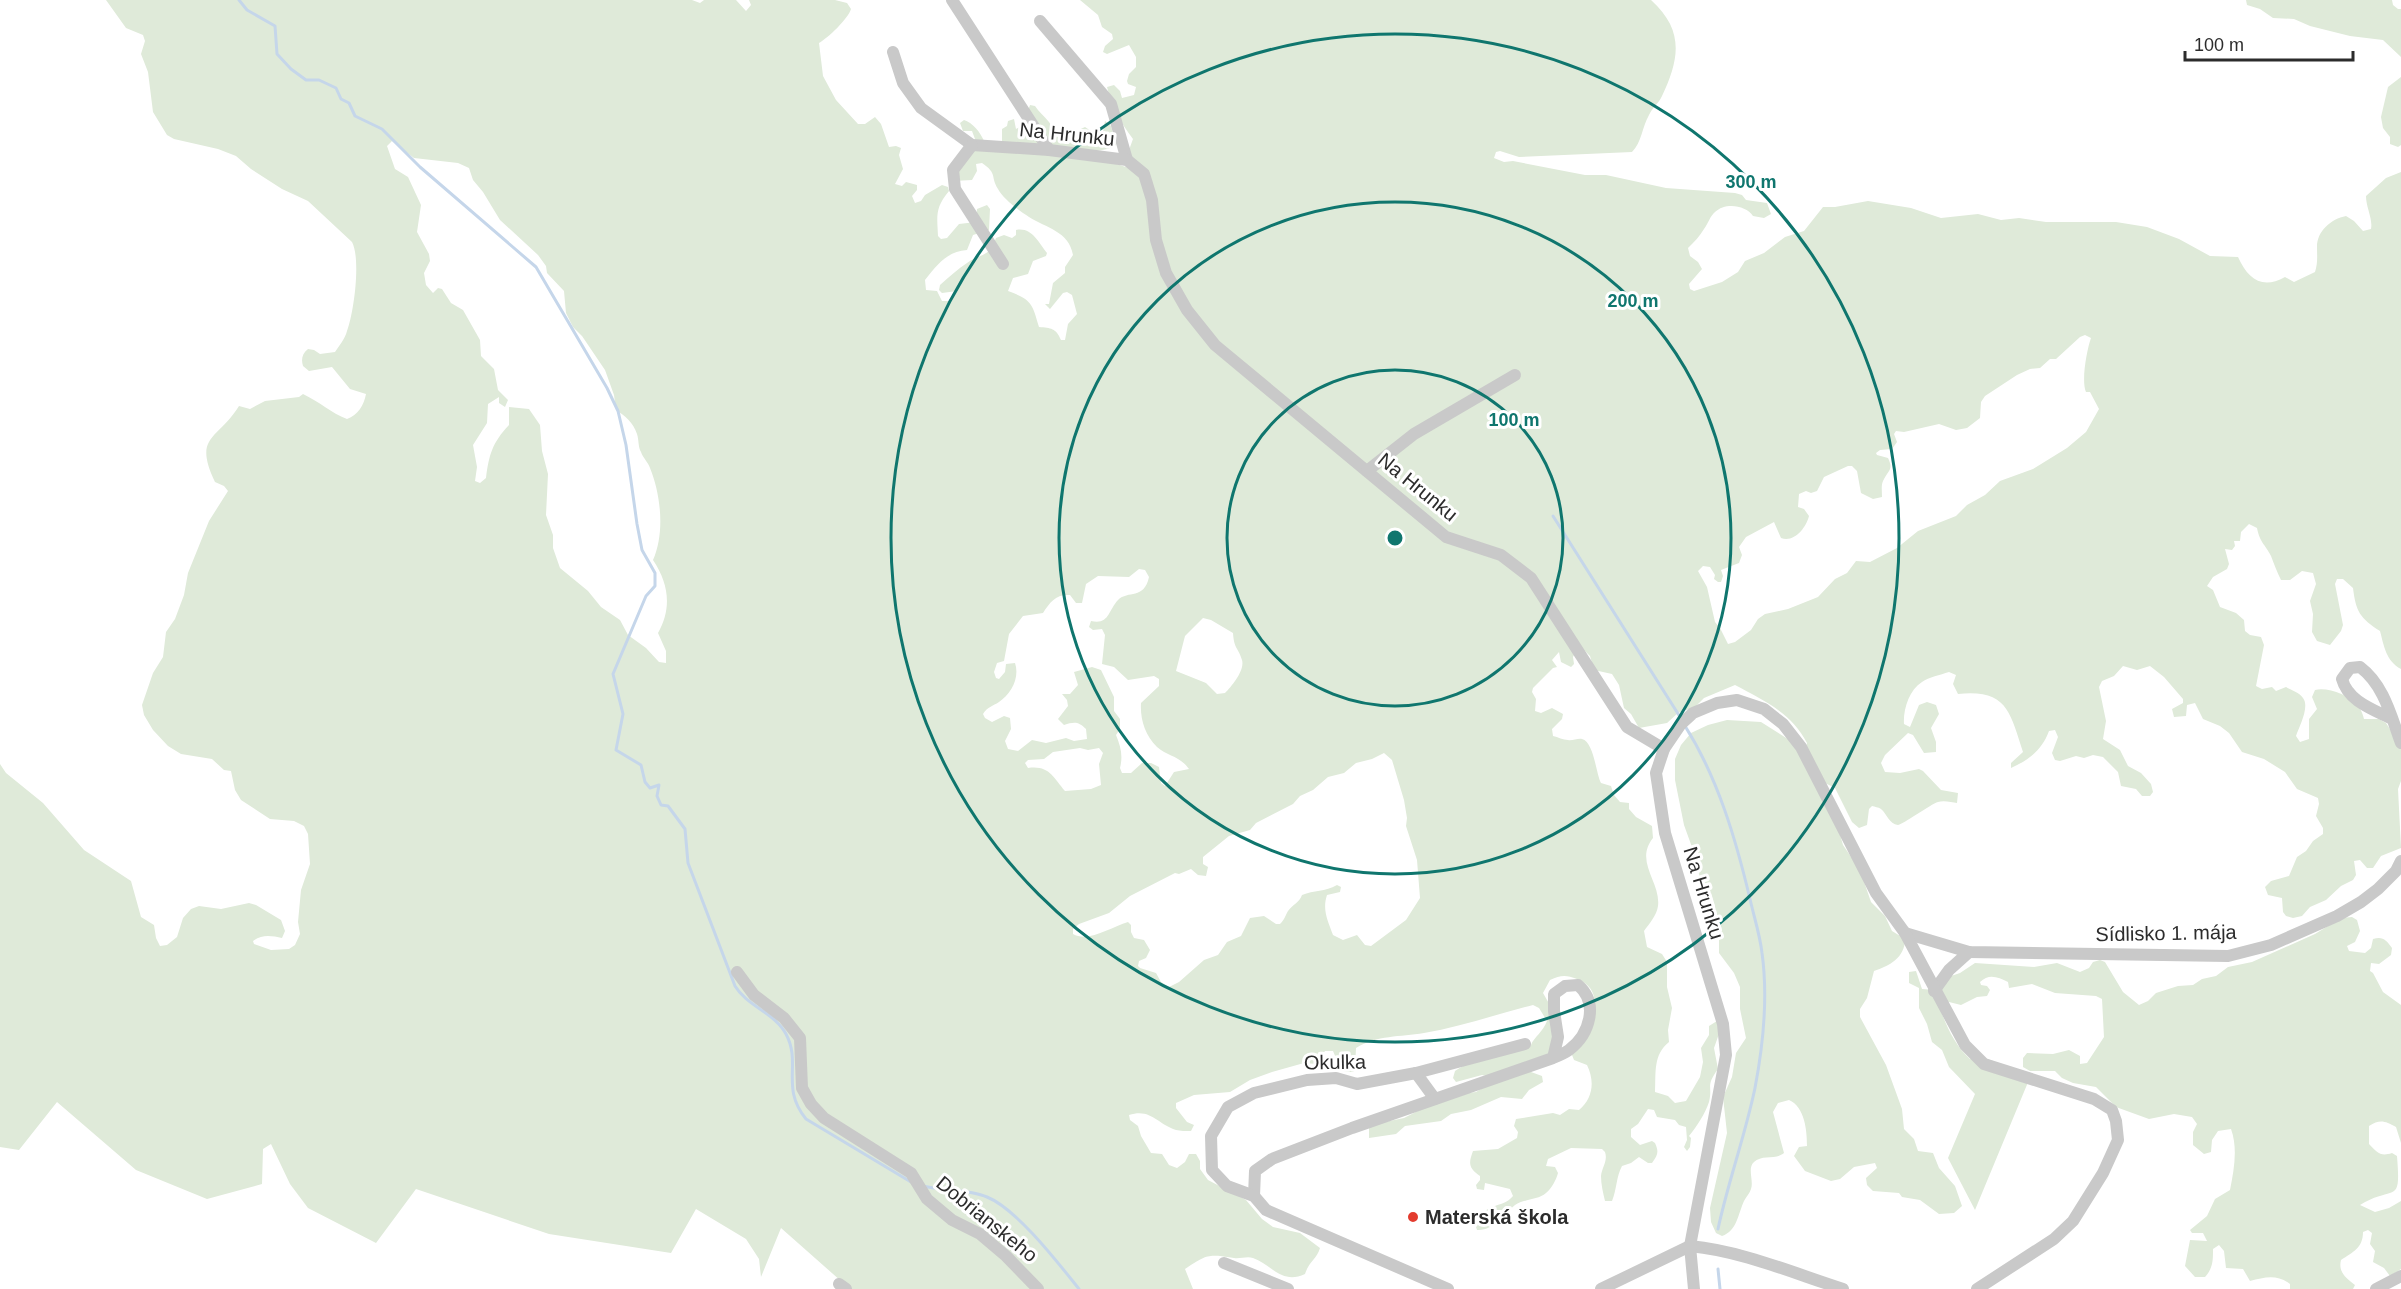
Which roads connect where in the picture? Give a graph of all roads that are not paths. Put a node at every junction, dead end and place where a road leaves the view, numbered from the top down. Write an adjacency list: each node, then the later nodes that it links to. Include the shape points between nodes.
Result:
1 (952, 0): 5 (street)
2 (1040, 21): 6 (street, via 1111,104)
3 (893, 52): 4 (street, via 903,83 921,108)
4 (972, 145): 5 (street, Na Hrunku); 7 (street, via 953,170 955,189)
5 (1048, 150): 6 (street, Na Hrunku)
6 (1127, 160): 9 (street, Na Hrunku, via 1144,174 1166,273 1187,310 1215,345)
7 (1003, 264)
8 (1515, 375): 9 (street, via 1414,434)
9 (1366, 471): 12 (street, Na Hrunku, via 1446,537 1501,555 1531,578 1627,727)
10 (2392, 719): 10 (street, via 2372,676 2360,667 2350,668 2342,679 2345,690 2365,706); 11 (street)
11 (2401, 743)
12 (1664, 749): 14 (street, via 1693,713 1717,703 1737,700 1764,709 1783,724 1801,747 1876,893); 23 (street, Na Hrunku, via 1656,773 1665,833 1723,1024 1726,1055)
13 (2401, 861): 15 (street, Sídlisko 1. mája, via 2378,889 2337,916 2271,945 2228,956)
14 (1905, 933): 15 (street, Sídlisko 1. mája); 17 (street)
15 (1969, 952): 17 (street)
16 (737, 972): 26 (street, Dobrianskeho, via 754,995 784,1018 800,1038 802,1088 824,1118 911,1173 921,1193 952,1220 980,1234)
17 (1934, 991): 32 (street, via 1965,1045 1984,1064 2094,1100 2112,1110 2116,1121 2118,1140 2073,1221 2054,1239)
18 (1525, 1044): 20 (street, Okulka)
19 (1552, 1058): 19 (street, via 1570,1049 1585,1031 1592,1011 1586,992 1578,985 1565,986 1554,994 1558,1037); 21 (street)
20 (1416, 1072): 21 (street); 22 (street, Okulka, via 1357,1084 1336,1078 1307,1080 1254,1094 1228,1107 1211,1136 1212,1170 1227,1186)
21 (1435, 1099): 22 (street, via 1272,1159 1255,1172)
22 (1254, 1196): 28 (street, Okulka, via 1266,1210)
23 (1689, 1246): 29 (street); 30 (street, Na Hrunku); 31 (street, via 1735,1254)
24 (1224, 1263): 27 (street)
25 (2401, 1276): 33 (street)
26 (1038, 1289)
27 (1288, 1289)
28 (1448, 1289)
29 (1601, 1289)
30 (1694, 1289)
31 (1843, 1289)
32 (1977, 1289)
33 (2376, 1289)

